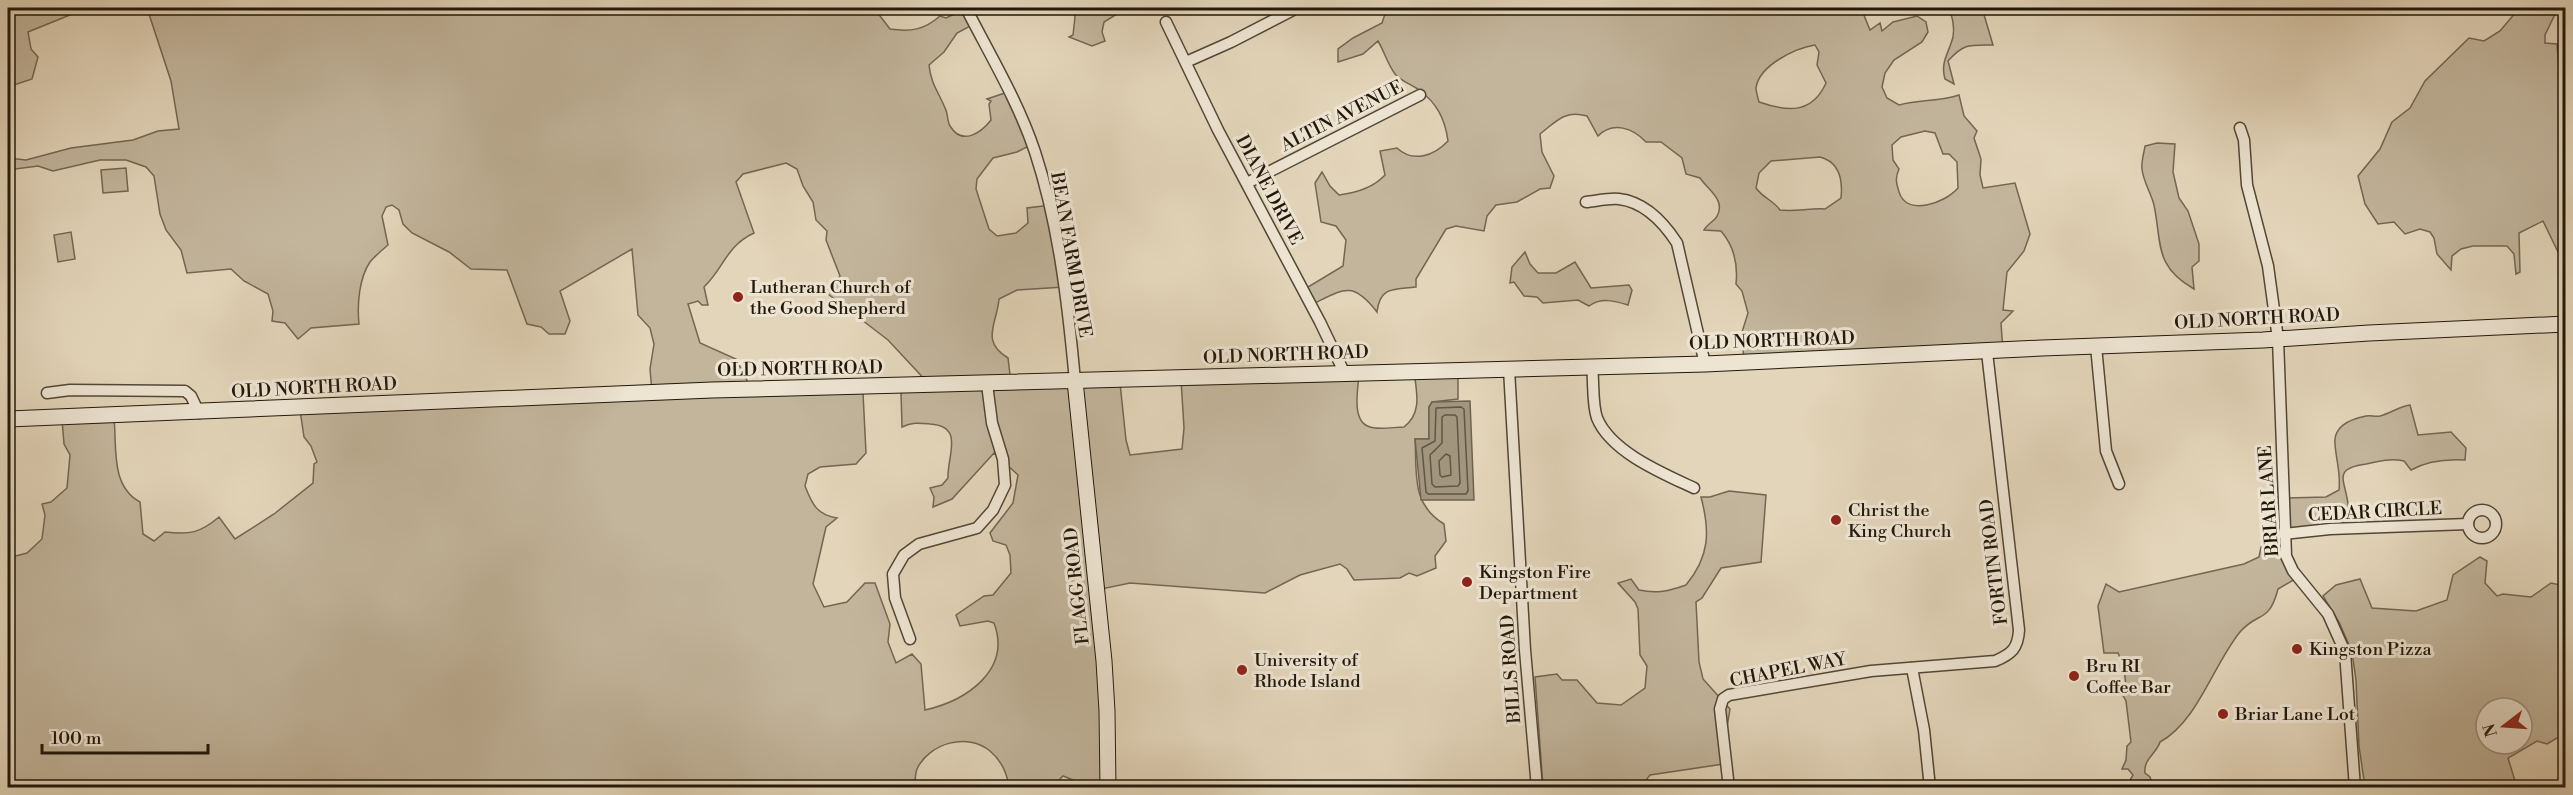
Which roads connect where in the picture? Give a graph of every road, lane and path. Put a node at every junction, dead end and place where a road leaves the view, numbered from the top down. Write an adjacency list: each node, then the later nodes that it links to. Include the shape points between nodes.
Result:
1 (966, 8): 17 (street, BEAN FARM DRIVE, via 1035,153 1060,265)
2 (1293, 10): 4 (street)
3 (1166, 22): 4 (street, DIANE DRIVE)
4 (1186, 62): 7 (street, DIANE DRIVE)
5 (1420, 95): 7 (street, ALTIN AVENUE)
6 (2240, 128): 10 (street, BRIAR LANE, via 2247,185 2268,266)
7 (1247, 183): 16 (street, DIANE DRIVE)
8 (1586, 202): 13 (street, via 1618,199 1647,210 1667,227 1677,243)
9 (2565, 324): 10 (street, OLD NORTH ROAD)
10 (2278, 339): 11 (street, OLD NORTH ROAD); 25 (street, BRIAR LANE)
11 (2096, 346): 12 (street, OLD NORTH ROAD); 22 (street, via 2106,451)
12 (1987, 352): 13 (street, OLD NORTH ROAD); 27 (street, FORTIN ROAD, via 2018,642 2010,655 1995,661)
13 (1705, 364): 14 (street, OLD NORTH ROAD)
14 (1592, 367): 15 (street, OLD NORTH ROAD); 23 (street, via 1596,416 1606,435 1661,473)
15 (1509, 369): 16 (street, OLD NORTH ROAD); 29 (street, BILLS ROAD)
16 (1344, 372): 17 (street, OLD NORTH ROAD)
17 (1075, 381): 18 (street, OLD NORTH ROAD); 28 (street, FLAGG ROAD, via 1104,661)
18 (987, 384): 20 (street, OLD NORTH ROAD, via 581,395); 26 (street, via 1005,485 993,510 977,528 919,544 904,555 893,574 895,598)
19 (47, 393): 20 (street, via 184,391)
20 (199, 413): 21 (street, OLD NORTH ROAD)
21 (8, 420)
22 (2119, 484)
23 (1694, 488)
24 (2468, 524): 25 (street, CEDAR CIRCLE)
25 (2284, 534): 32 (street, BRIAR LANE, via 2286,556 2293,571 2328,614 2345,652)
26 (910, 639)
27 (1912, 668): 30 (street, CHAPEL WAY, via 1871,671 1729,695 1720,709); 31 (street)
28 (1108, 788)
29 (1537, 788)
30 (1729, 788)
31 (1930, 788)
32 (2355, 788)

